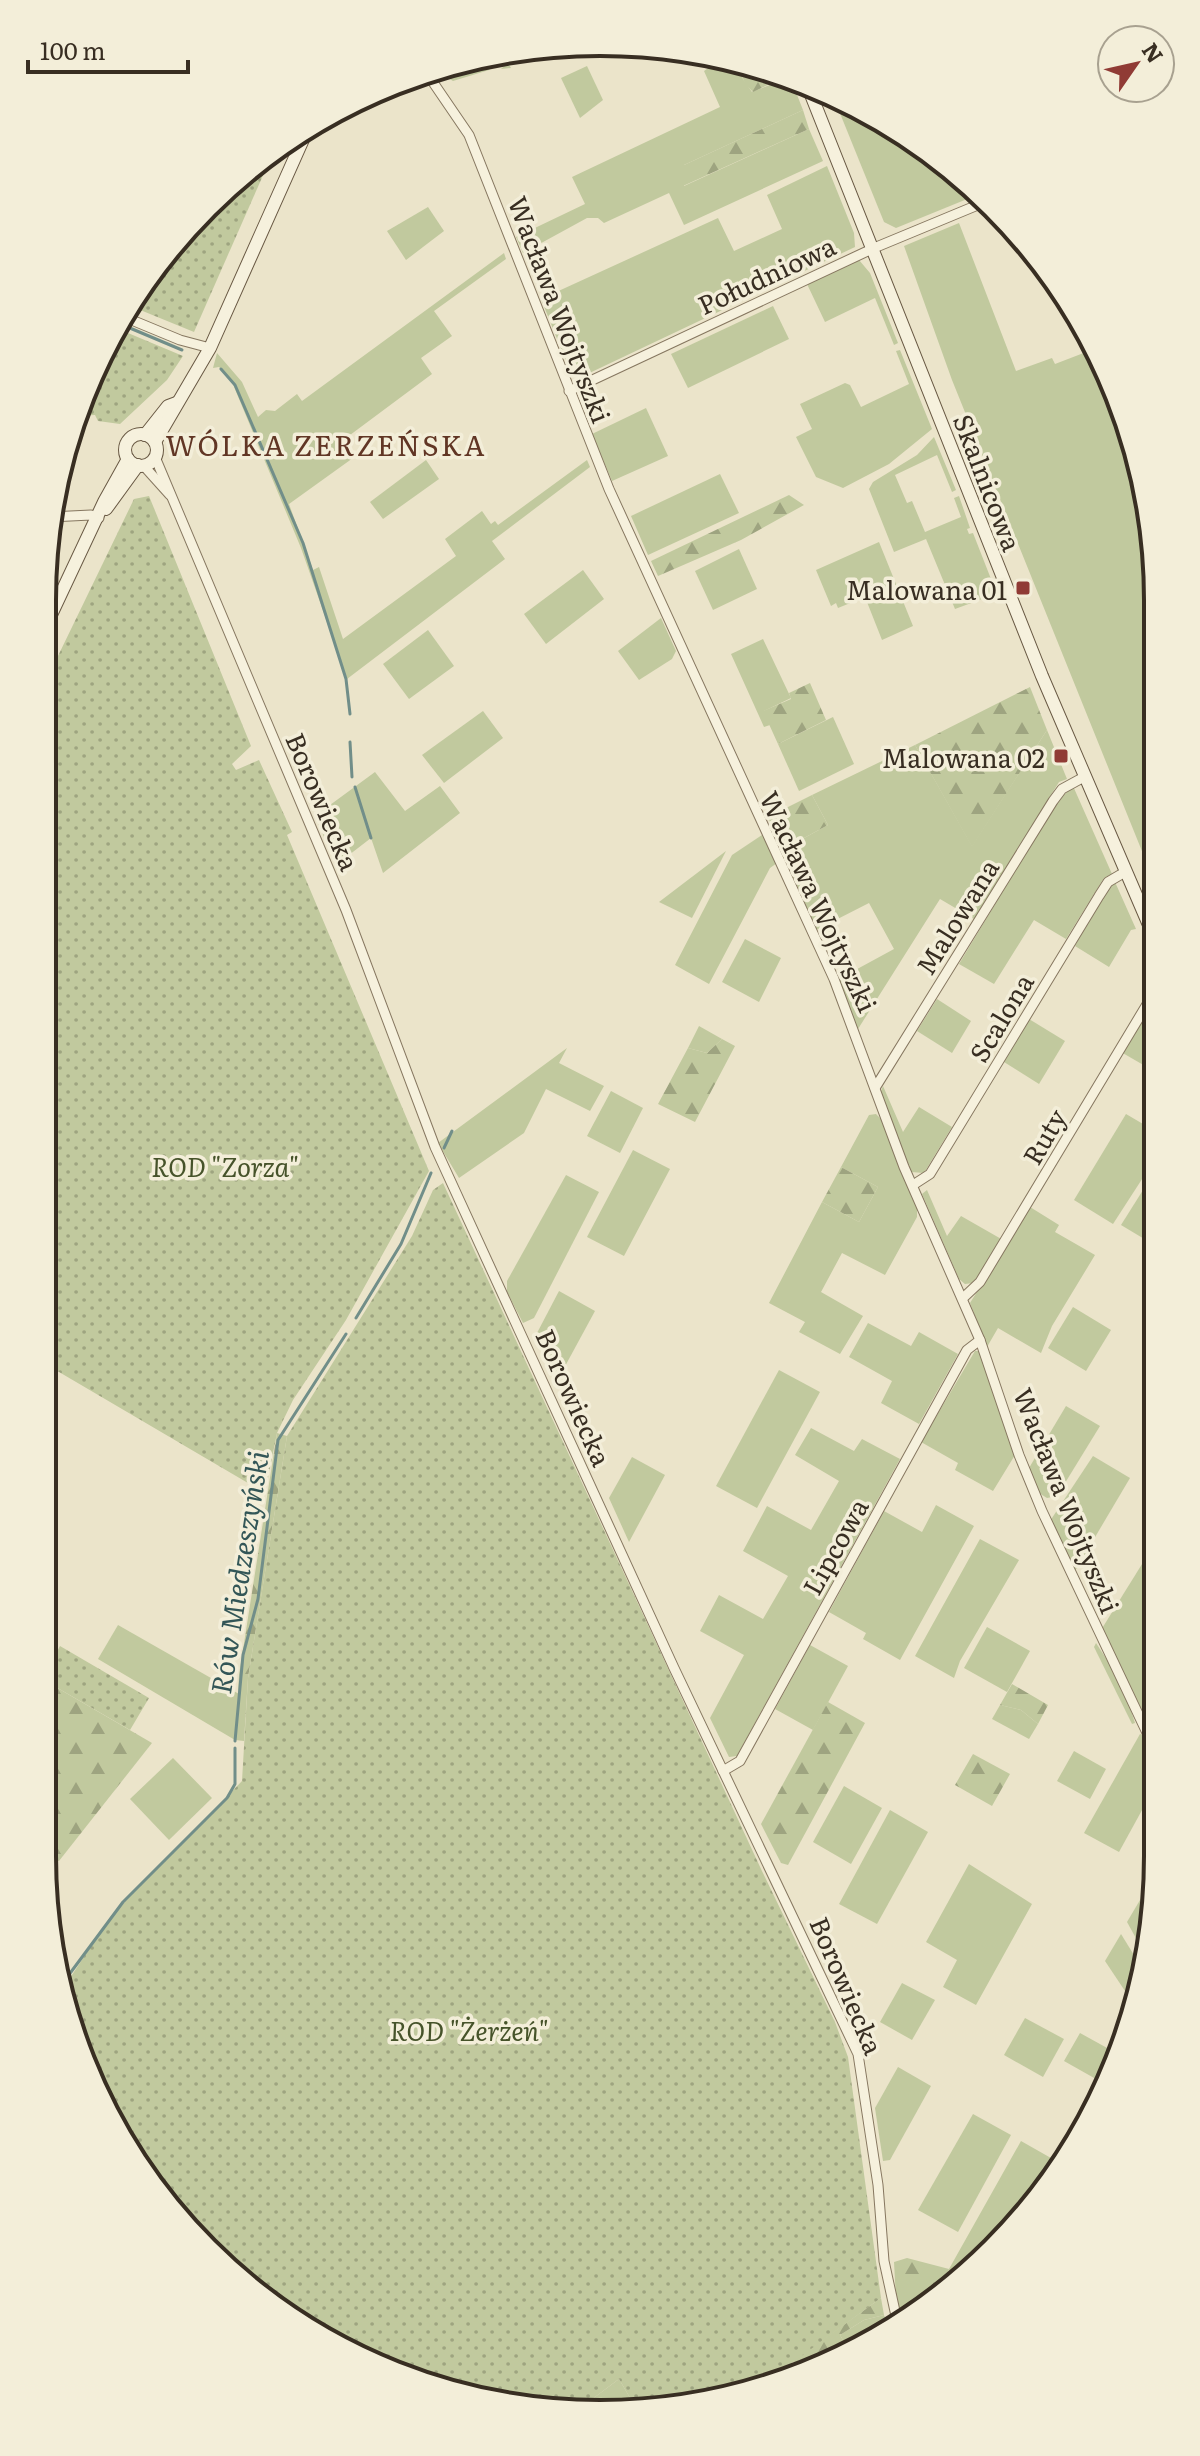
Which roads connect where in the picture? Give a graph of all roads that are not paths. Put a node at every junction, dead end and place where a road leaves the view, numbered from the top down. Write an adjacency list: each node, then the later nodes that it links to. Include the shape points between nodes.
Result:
1 (433, 83): 8 (street, Wacława Wojtyszki, via 469,135)
2 (813, 99): 5 (street, Skalnicowa)
3 (300, 147): 7 (street)
4 (975, 206): 5 (street, Południowa)
5 (874, 248): 8 (street, Południowa); 16 (street, Skalnicowa)
6 (134, 321): 7 (street)
7 (210, 348): 9 (street)
8 (569, 391): 20 (street, Wacława Wojtyszki, via 683,655 834,979)
9 (150, 438): 10 (street); 11 (street, via 136,435 128,442)
10 (155, 457): 11 (street); 12 (street, Borowiecka)
11 (137, 463): 12 (street, Borowiecka); 14 (street)
12 (171, 496): 25 (street, Borowiecka, via 346,910 435,1147)
13 (63, 516): 14 (street)
14 (100, 516): 15 (street)
15 (56, 606)
16 (1084, 777): 17 (street, Skalnicowa); 20 (street, Malowana, via 1053,801)
17 (1125, 872): 18 (street, Skalnicowa); 21 (street, Scalona, via 1108,882 930,1174)
18 (1144, 914)
19 (1144, 1009): 22 (street, Ruty, via 980,1282)
20 (875, 1088): 21 (street, Wacława Wojtyszki)
21 (913, 1185): 22 (street, Wacława Wojtyszki)
22 (963, 1298): 23 (street, Wacława Wojtyszki)
23 (980, 1340): 24 (street, Wacława Wojtyszki, via 1042,1511); 25 (street, Lipcowa, via 967,1350 740,1761)
24 (1144, 1726)
25 (723, 1771): 26 (street, Borowiecka, via 858,2054)
26 (895, 2312)

